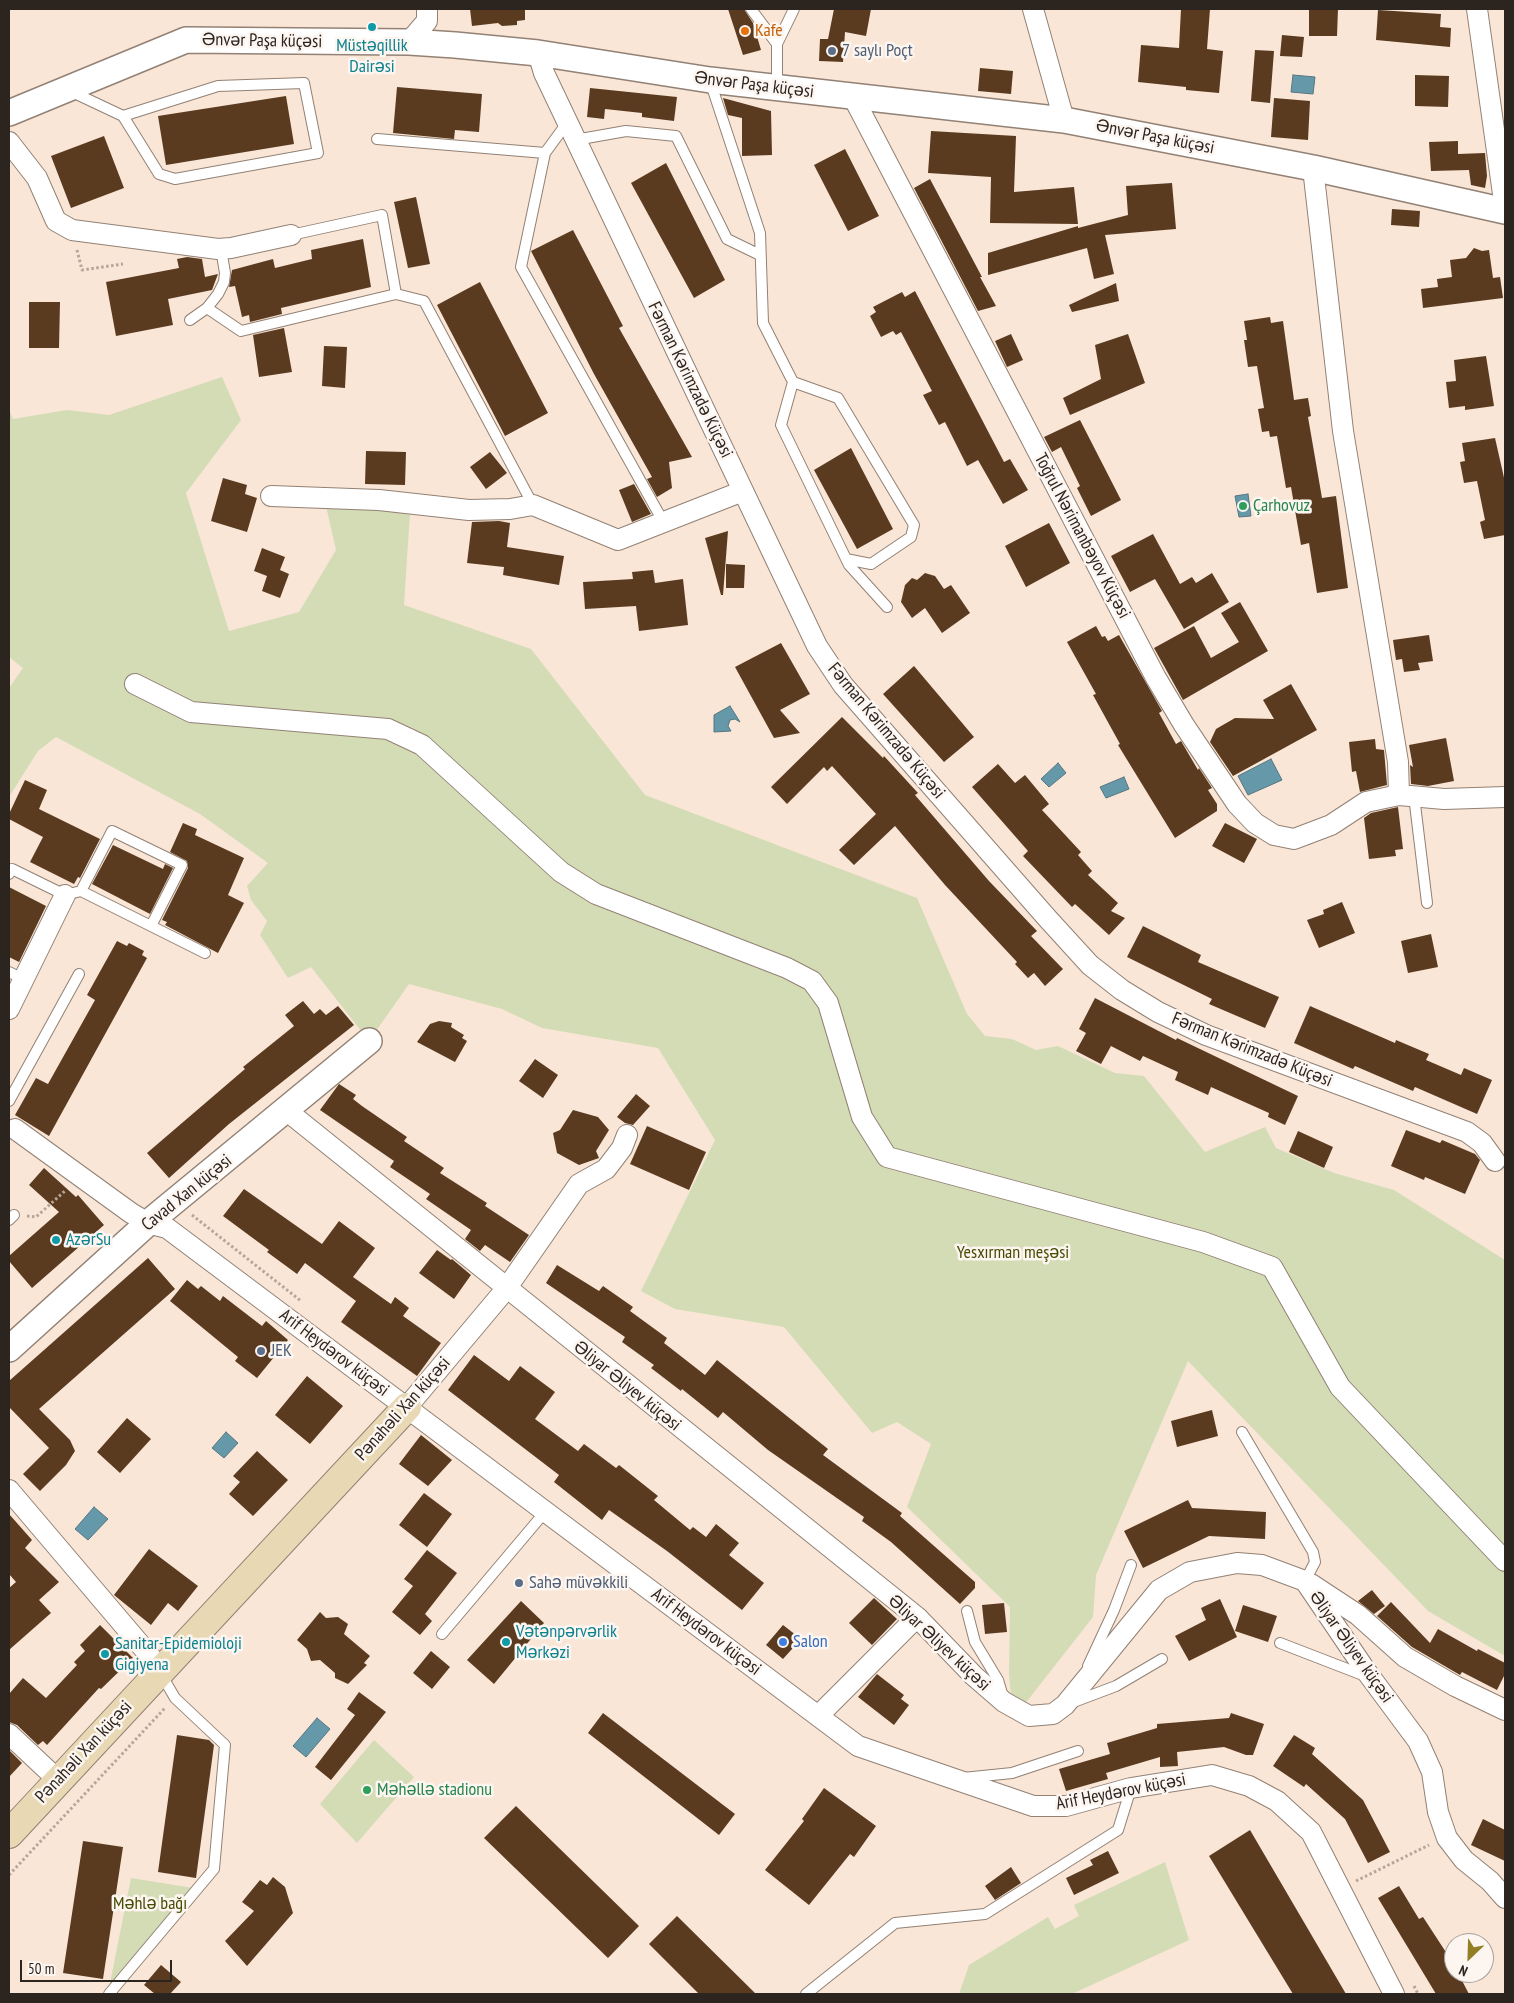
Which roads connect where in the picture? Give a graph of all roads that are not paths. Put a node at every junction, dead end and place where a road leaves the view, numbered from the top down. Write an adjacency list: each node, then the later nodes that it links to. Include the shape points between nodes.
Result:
1 (427, 9): 6 (street, via 427,22)
2 (751, 9): 7 (lane)
3 (794, 9): 7 (lane)
4 (1033, 9): 15 (street)
5 (1477, 9): 21 (street)
6 (409, 42): 8 (street, Ənvər Paşa küçəsi); 11 (street, Ənvər Paşa küçəsi, via 186,40)
7 (777, 44): 10 (lane)
8 (538, 53): 9 (street, Ənvər Paşa küçəsi); 16 (street, Fərman Kərimzadə Küçəsi)
9 (710, 80): 10 (street, Ənvər Paşa küçəsi); 24 (lane, via 760,233)
10 (777, 88): 12 (street, Ənvər Paşa küçəsi)
11 (67, 89): 13 (street, Ənvər Paşa küçəsi); 14 (lane)
12 (853, 97): 15 (street, Ənvər Paşa küçəsi); 36 (street, Toğrul Nərimanbəyov Küçəsi, via 1156,678 1237,804 1267,831 1294,839 1330,825 1366,802)
13 (9, 113)
14 (123, 116): 14 (lane, via 218,86 304,82 318,153 175,179 160,174)
15 (1064, 120): 20 (street, Ənvər Paşa küçəsi)
16 (572, 131): 19 (lane); 24 (lane, via 626,131 676,136 727,239); 29 (street, Fərman Kərimzadə Küçəsi)
17 (377, 139): 19 (lane)
18 (9, 142): 23 (street, via 38,178 56,221 63,226 81,232)
19 (545, 153): 32 (lane, via 521,268)
20 (1313, 168): 21 (street, Ənvər Paşa küçəsi); 36 (street, via 1343,431)
21 (1505, 209)
22 (291, 236): 23 (street); 25 (lane, via 382,215)
23 (221, 249): 26 (lane, via 224,282)
24 (760, 255): 28 (lane, via 763,323)
25 (396, 294): 26 (lane, via 241,331); 31 (lane, via 424,301)
26 (207, 308): 27 (lane)
27 (190, 320)
28 (793, 382): 33 (lane, via 782,424); 33 (lane, via 838,398 914,525 912,537 871,564)
29 (743, 491): 32 (street); 51 (street, Fərman Kərimzadə Küçəsi, via 817,646 843,685 1090,965 1151,1008 1206,1035 1468,1132 1482,1143)
30 (271, 496): 31 (street, via 379,500 469,510)
31 (533, 506): 32 (street, via 618,540)
32 (664, 523)
33 (846, 559): 34 (lane)
34 (887, 607)
35 (135, 684): 59 (street, via 191,712 388,729 422,745 561,872 596,894 787,968 812,981 828,1003 862,1116 887,1157 1203,1242 1272,1267 1340,1387)
36 (1406, 795): 37 (street, Toğrul Nərimanbəyov Küçəsi, via 1444,799); 40 (lane)
37 (1505, 797)
38 (9, 874): 39 (lane, via 12,869)
39 (73, 893): 41 (lane); 41 (lane, via 112,830 182,864); 44 (street)
40 (1427, 903)
41 (151, 926): 42 (lane)
42 (205, 953)
43 (79, 974): 47 (lane)
44 (16, 975): 45 (street)
45 (9, 1009)
46 (369, 1042): 48 (street, Cavad Xan küçəsi)
47 (9, 1101)
48 (287, 1111): 52 (street, Cavad Xan küçəsi); 53 (street, Əliyar Əliyev küçəsi)
49 (11, 1126): 52 (street, Arif Heydərov küçəsi, via 80,1177)
50 (626, 1135): 53 (street, Pənahəli Xan küçəsi, via 622,1148 606,1169 578,1184)
51 (1495, 1161)
52 (157, 1225): 54 (street, Cavad Xan küçəsi); 55 (street, Arif Heydərov küçəsi)
53 (506, 1289): 55 (street, Pənahəli Xan küçəsi); 63 (street, Əliyar Əliyev küçəsi)
54 (9, 1349)
55 (407, 1408): 58 (street, Arif Heydərov küçəsi); 67 (main road, Pənahəli Xan küçəsi)
56 (1242, 1432): 61 (lane, via 1313,1552 1315,1562)
57 (9, 1490): 67 (street, via 150,1656)
58 (545, 1512): 64 (lane); 73 (street, Arif Heydərov küçəsi)
59 (1505, 1561)
60 (1131, 1565): 69 (lane)
61 (1305, 1580): 68 (street, Əliyar Əliyev küçəsi); 69 (street, Əliyar Əliyev küçəsi, via 1262,1565 1237,1563 1190,1572 1159,1590); 72 (street, via 1358,1615 1405,1656 1455,1686)
62 (968, 1612): 70 (lane, via 975,1642 998,1680)
63 (917, 1617): 70 (street, Əliyar Əliyev küçəsi); 73 (street)
64 (442, 1634)
65 (1280, 1643): 68 (lane)
66 (1162, 1659): 71 (lane, via 1116,1686)
67 (160, 1672): 77 (main road, Pənahəli Xan küçəsi); 81 (lane, via 175,1698 224,1745 214,1869)
68 (1371, 1678): 80 (street, Əliyar Əliyev küçəsi, via 1418,1741 1432,1772 1438,1812 1447,1838 1464,1860)
69 (1083, 1686): 71 (street, Əliyar Əliyev küçəsi)
70 (1004, 1702): 71 (street, Əliyar Əliyev küçəsi, via 1029,1716 1053,1714)
71 (1065, 1705)
72 (1505, 1710)
73 (818, 1716): 76 (street, Arif Heydərov küçəsi, via 858,1746)
74 (9, 1734): 77 (street)
75 (1078, 1751): 76 (lane, via 1012,1772)
76 (952, 1779): 78 (street, Arif Heydərov küçəsi, via 1033,1806 1066,1806)
77 (57, 1780): 79 (main road, Pənahəli Xan küçəsi)
78 (1131, 1788): 82 (lane, via 1118,1830 985,1914 895,1923); 83 (street, Arif Heydərov küçəsi, via 1212,1775 1249,1786 1277,1801 1311,1832)
79 (9, 1834)
80 (1505, 1898)
81 (109, 1994)
82 (806, 1994)
83 (1394, 1994)

